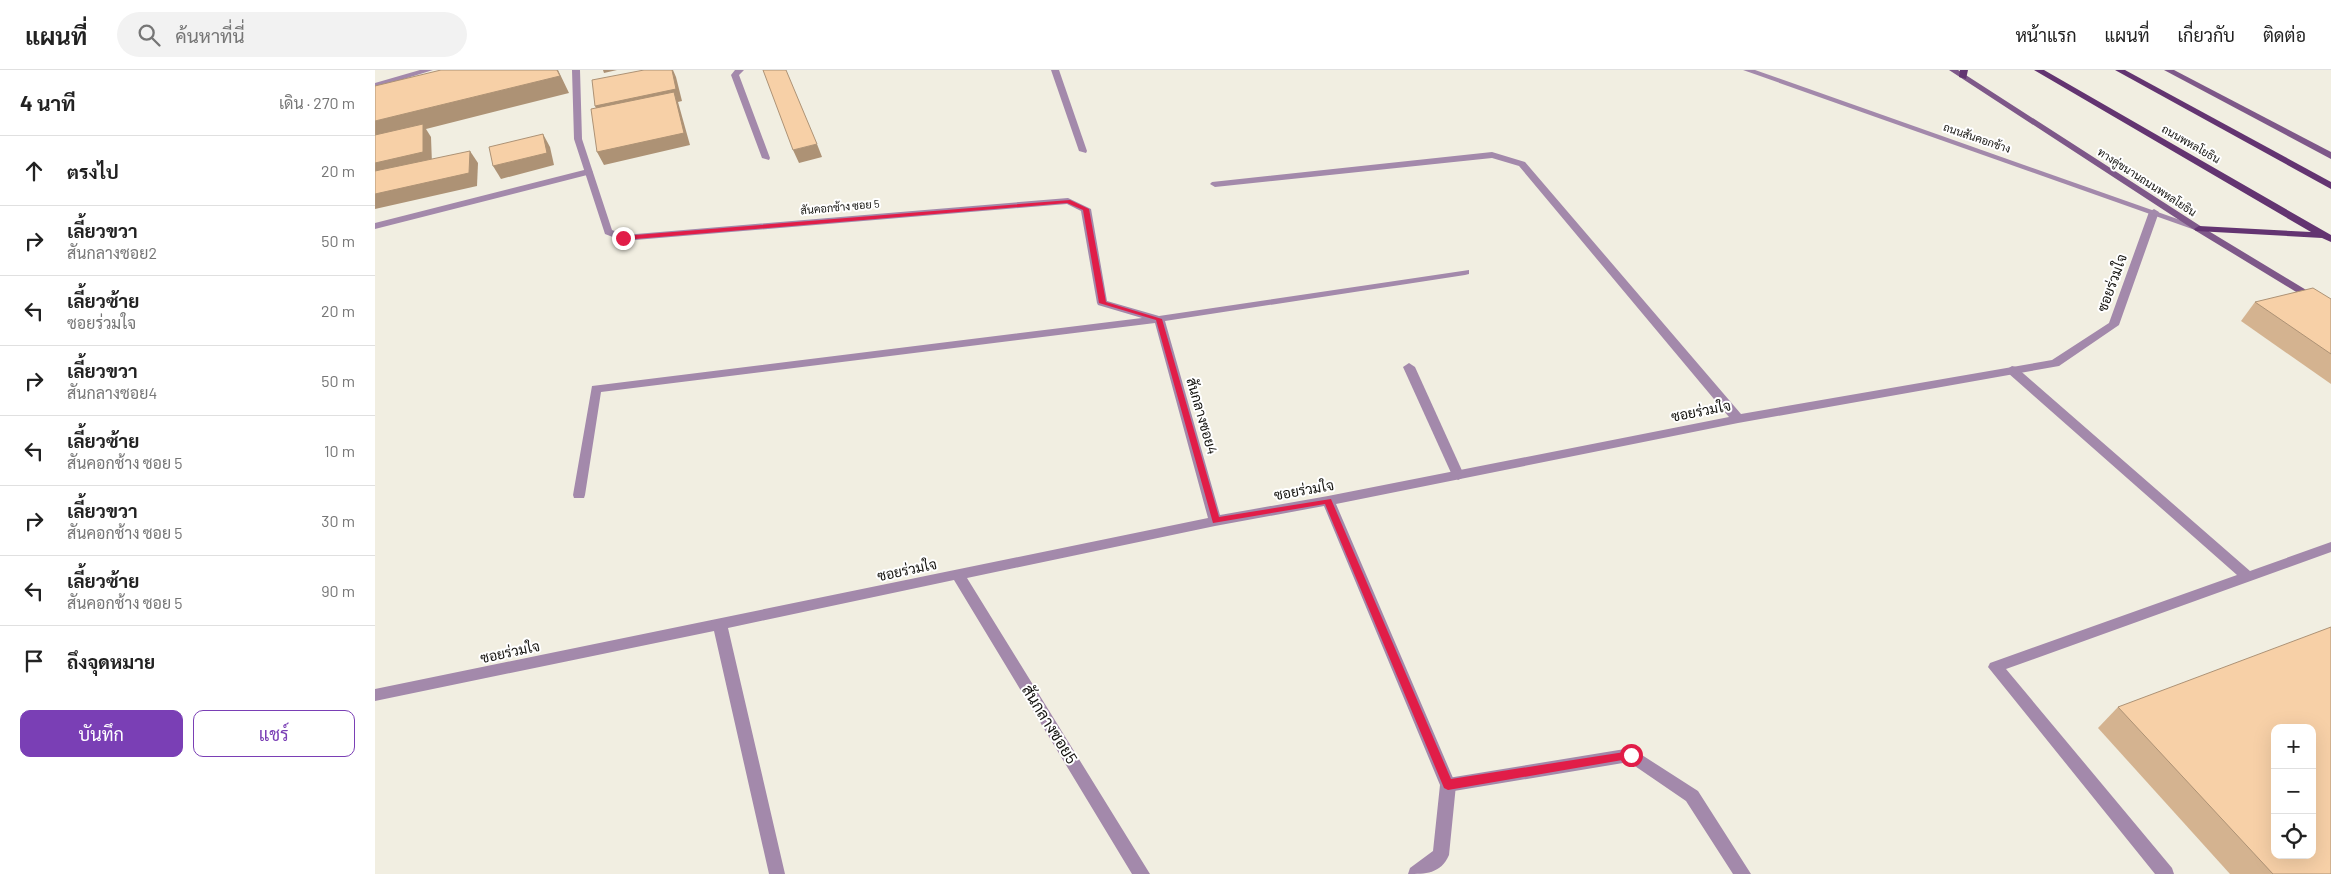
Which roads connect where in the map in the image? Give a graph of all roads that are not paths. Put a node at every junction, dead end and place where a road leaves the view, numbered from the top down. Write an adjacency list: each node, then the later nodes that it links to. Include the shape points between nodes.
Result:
1 (429, 70): 11 (street)
2 (576, 70): 15 (street, สันคอกช้าง ซอย 5, via 578,139)
3 (740, 70): 14 (street, via 735,75)
4 (1055, 70): 12 (street)
5 (1747, 70): 18 (street, ถนนสันคอกช้าง)
6 (1953, 70): 10 (main road, ทางคู่ขนานถนนพหลโยธิน)
7 (2038, 70): 21 (main road, ถนนพหลโยธิน)
8 (2119, 70): 17 (main road)
9 (2168, 70): 13 (main road)
10 (1963, 73): 20 (main road, ทางคู่ขนานถนนพหลโยธิน)
11 (375, 86)
12 (1083, 151)
13 (2331, 156)
14 (766, 158)
15 (588, 172): 19 (street); 24 (street, สันคอกช้าง ซอย 5, via 608,232 623,238 1068,202 1086,209 1102,303)
16 (1215, 184): 27 (street, via 1493,155 1522,164)
17 (2331, 186)
18 (2154, 212): 20 (street, ถนนสันคอกช้าง); 26 (street, ซอยร่วมใจ, via 2114,324 2055,363)
19 (375, 226)
20 (2199, 229): 21 (main road); 23 (main road, ทางคู่ขนานถนนพหลโยธิน)
21 (2329, 236)
22 (1465, 272): 24 (street)
23 (2331, 310)
24 (1159, 319): 29 (street, via 596,389); 31 (street, สันกลางซอย4)
25 (1409, 367): 28 (street)
26 (2012, 370): 27 (street, ซอยร่วมใจ); 34 (street)
27 (1738, 419): 28 (street, ซอยร่วมใจ)
28 (1458, 475): 30 (street, ซอยร่วมใจ)
29 (579, 495)
30 (1328, 501): 31 (street, ซอยร่วมใจ); 37 (street)
31 (1215, 521): 33 (street, ซอยร่วมใจ)
32 (2331, 547): 34 (street)
33 (958, 575): 35 (street, ซอยร่วมใจ); 39 (street, สันกลางซอย5)
34 (2248, 577): 42 (street, via 1995,667)
35 (720, 624): 36 (street, ซอยร่วมใจ); 38 (street)
36 (375, 695)
37 (1448, 785): 40 (street, via 1441,854); 41 (street, via 1631,755 1692,796)
38 (777, 874)
39 (1143, 874)
40 (1416, 874)
41 (1743, 874)
42 (2166, 874)

